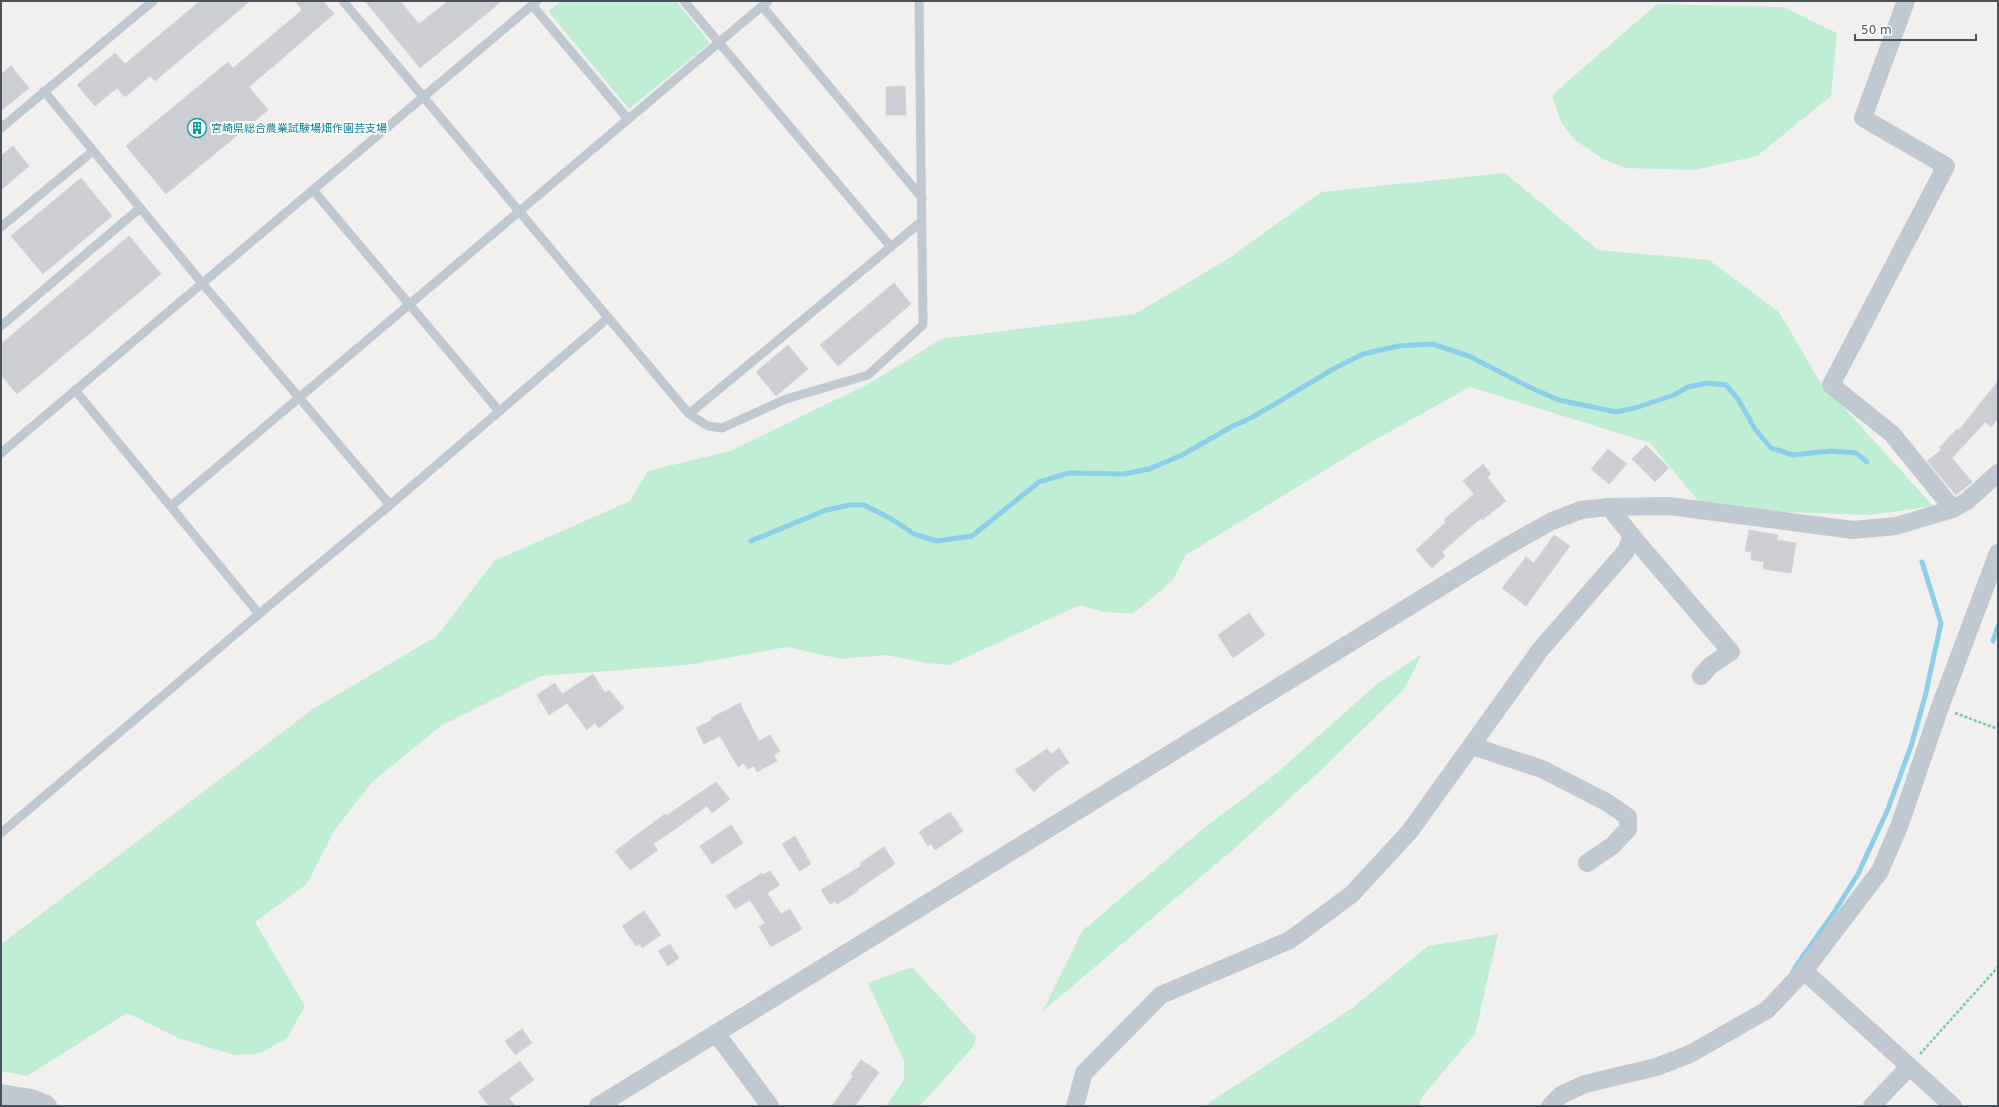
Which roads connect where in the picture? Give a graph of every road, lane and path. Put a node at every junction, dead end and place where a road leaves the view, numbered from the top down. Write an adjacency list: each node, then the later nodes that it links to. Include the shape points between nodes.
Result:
1 (153, 1): 9 (lane)
2 (343, 1): 10 (lane)
3 (684, 1): 8 (lane)
4 (919, 1): 15 (lane)
5 (1906, 1): 34 (street, via 1863,118 1946,166 1831,385 1892,434)
6 (534, 3): 10 (lane); 11 (lane)
7 (765, 4): 8 (lane); 15 (lane)
8 (720, 42): 11 (lane); 20 (lane)
9 (44, 91): 12 (lane); 13 (lane)
10 (422, 98): 14 (lane); 17 (lane)
11 (628, 119): 17 (lane)
12 (1, 128)
13 (93, 151): 16 (lane); 19 (lane)
14 (313, 190): 21 (lane); 22 (lane)
15 (922, 198): 18 (lane)
16 (140, 208): 21 (lane); 24 (lane)
17 (519, 212): 22 (lane); 23 (lane)
18 (922, 221): 20 (lane); 28 (lane, via 924,325 868,375 786,399 722,428 708,426)
19 (1, 227)
20 (891, 247): 28 (lane)
21 (202, 283): 25 (lane); 26 (lane)
22 (409, 304): 26 (lane); 27 (lane)
23 (608, 318): 27 (lane); 28 (lane)
24 (1, 326)
25 (75, 390): 29 (lane); 32 (lane)
26 (299, 398): 31 (lane); 32 (lane)
27 (499, 411): 31 (lane)
28 (689, 414)
29 (1, 453)
30 (1998, 473): 34 (street, via 1967,501)
31 (390, 505): 37 (lane)
32 (171, 506): 37 (lane)
33 (1609, 507): 34 (street, via 1669,506 1853,530 1896,526); 35 (street); 46 (street, via 1581,510 1552,521 1509,545)
34 (1953, 509)
35 (1632, 536): 38 (street, via 1731,652 1711,665); 41 (street, via 1626,550 1540,650)
36 (1998, 553): 39 (street)
37 (259, 614): 42 (lane)
38 (1701, 676)
39 (1940, 707): 40 (path); 45 (street, via 1900,824 1880,871)
40 (1998, 729)
41 (1472, 746): 43 (street, via 1542,769 1608,803 1628,817 1628,829 1612,846); 52 (street, via 1410,832 1352,894 1290,940 1161,995 1084,1073)
42 (1, 833)
43 (1587, 863)
44 (1998, 967): 47 (path)
45 (1804, 971): 47 (street); 53 (street, via 1767,1010 1690,1054 1656,1067 1585,1084 1561,1095)
46 (716, 1033): 50 (street); 51 (street)
47 (1909, 1067): 54 (street); 55 (street)
48 (1, 1095): 49 (street, via 31,1100)
49 (46, 1106)
50 (598, 1106)
51 (770, 1106)
52 (1075, 1106)
53 (1550, 1106)
54 (1872, 1106)
55 (1953, 1106)

